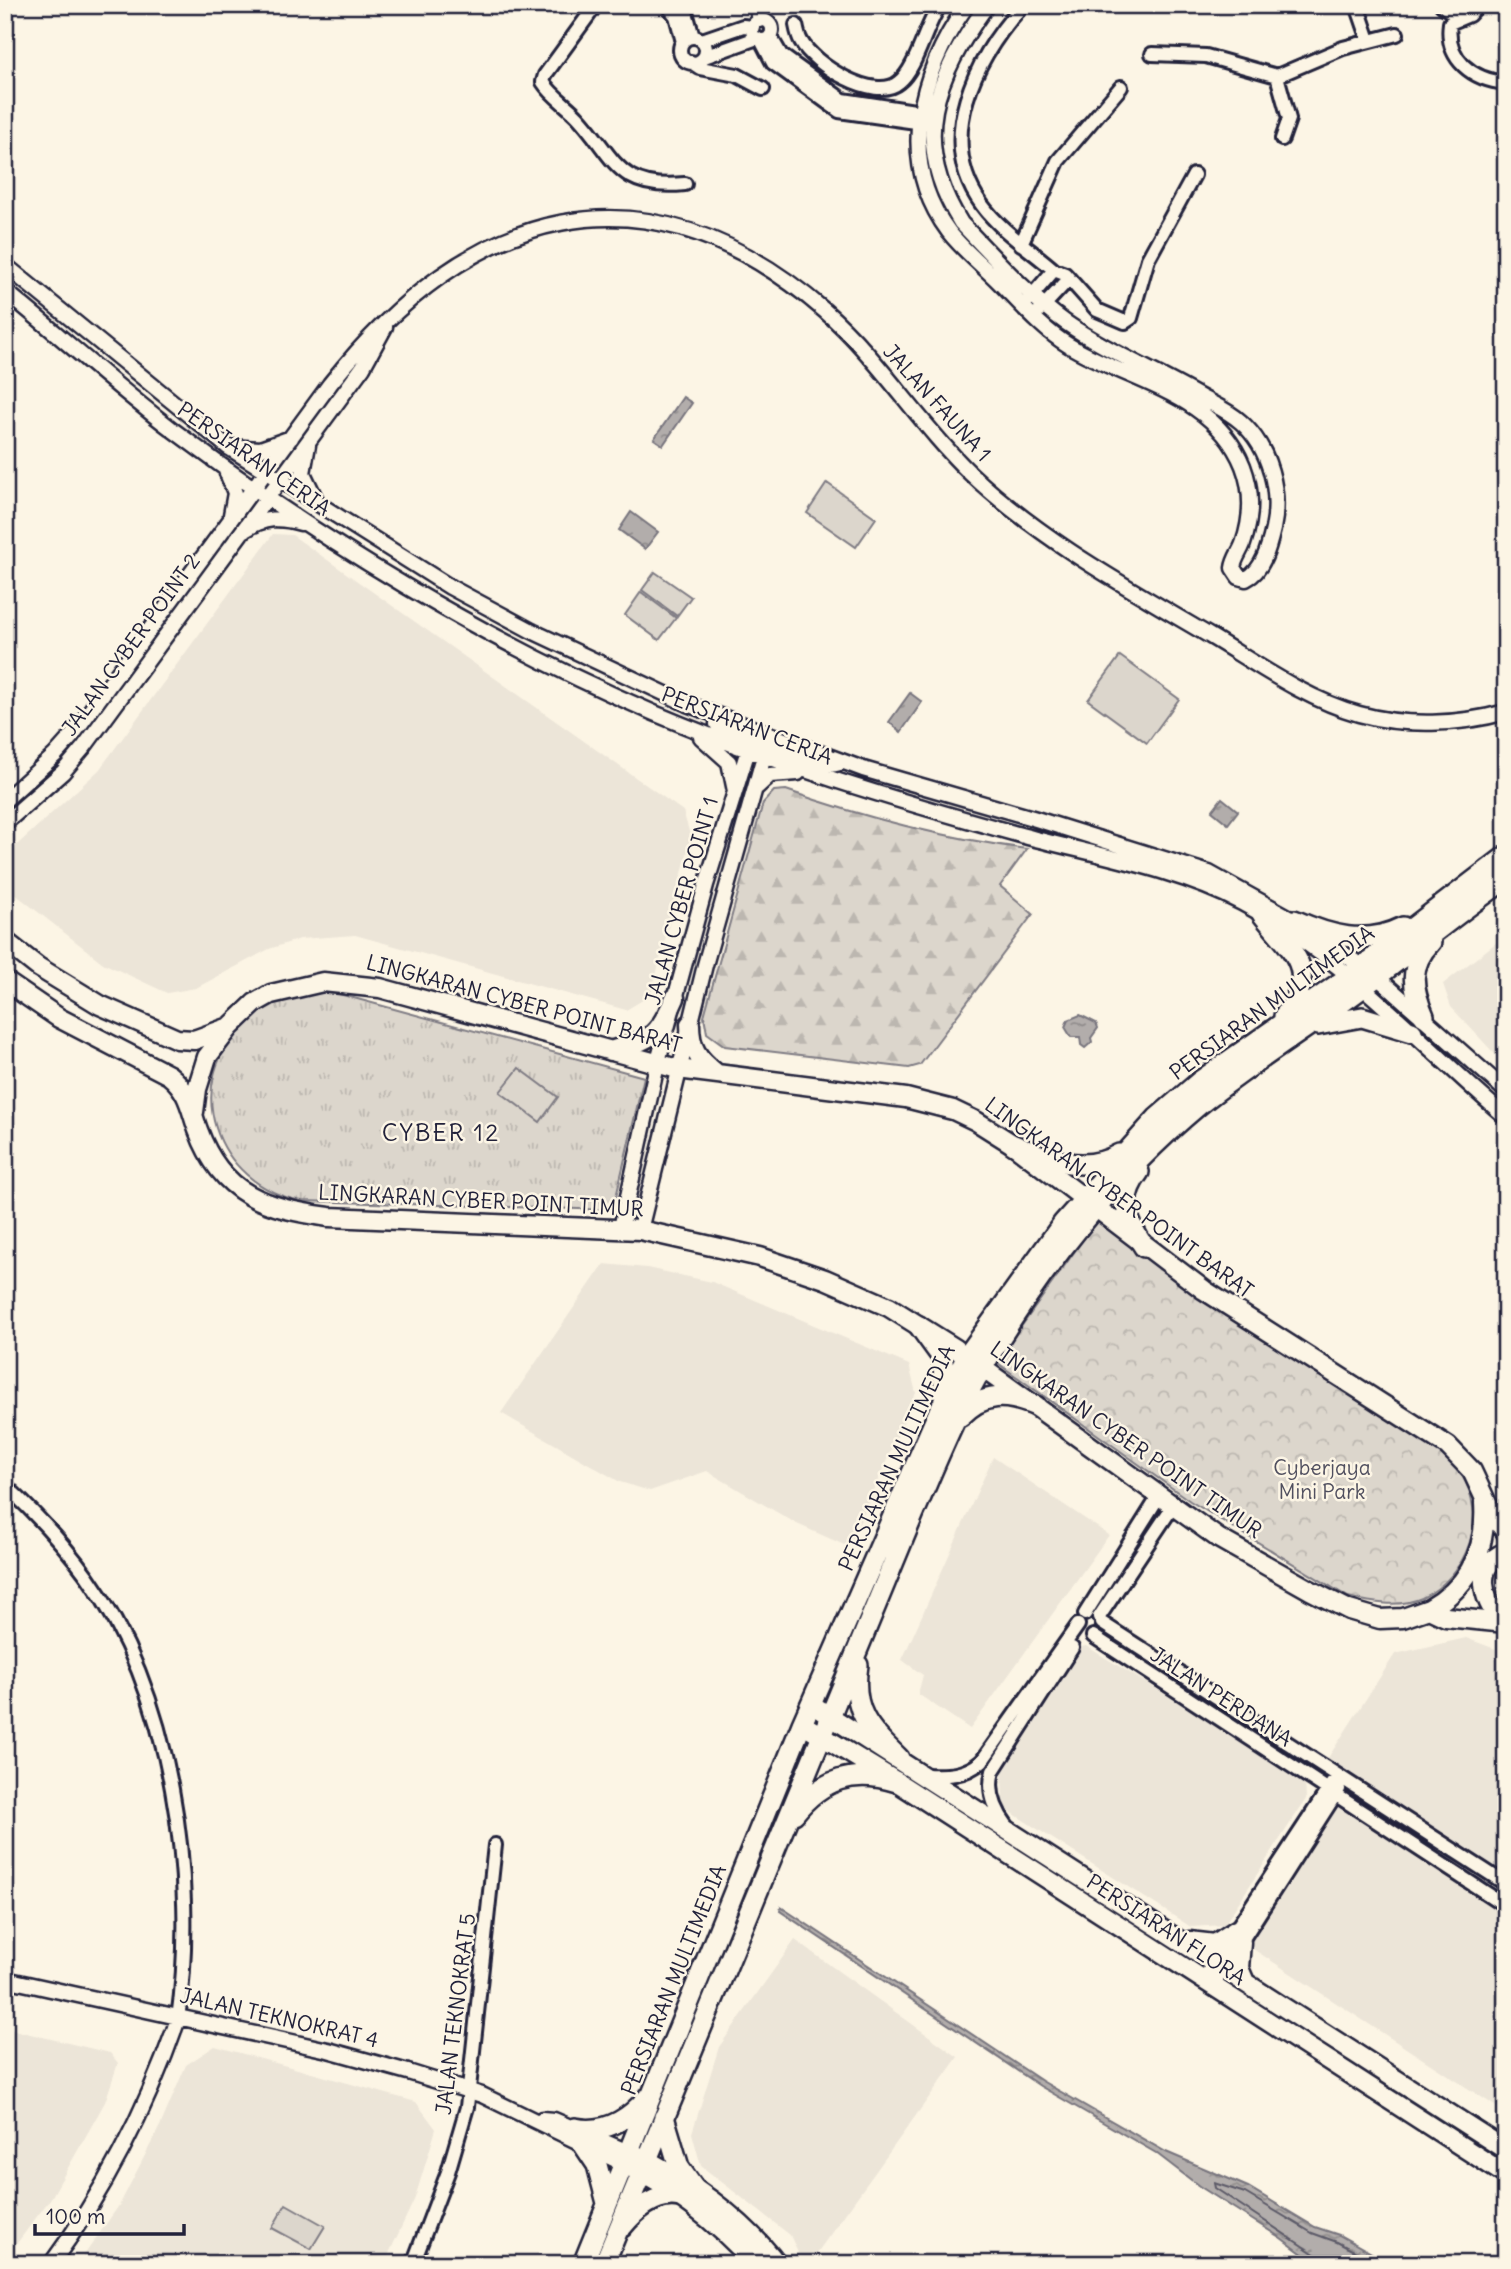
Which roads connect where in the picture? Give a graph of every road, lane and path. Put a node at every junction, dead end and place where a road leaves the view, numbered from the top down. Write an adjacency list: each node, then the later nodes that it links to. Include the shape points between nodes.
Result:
1 (596, 5): 27 (street, via 543,82 576,114 619,169 647,183)
2 (756, 5): 13 (street)
3 (940, 5): 12 (street, via 905,77 894,86 871,86 842,77 804,46)
4 (967, 5): 24 (street, via 942,44)
5 (987, 5): 24 (street, via 957,48)
6 (1023, 5): 28 (street, via 981,64 961,112 959,141 974,193 991,217)
7 (1357, 5): 16 (street)
8 (1442, 5): 11 (street)
9 (1478, 5): 11 (street)
10 (675, 6): 15 (street)
11 (1459, 18): 21 (street, via 1450,23 1448,33 1461,64 1485,81)
12 (796, 25)
13 (760, 32): 15 (street, via 743,26); 18 (street); 24 (street, via 773,63 839,111)
14 (1397, 34): 16 (street)
15 (693, 39): 18 (street, via 706,47); 19 (street, via 682,57)
16 (1369, 40): 20 (street)
17 (1152, 54): 20 (street, via 1206,56)
18 (704, 57): 19 (street)
19 (691, 62): 23 (street, via 737,75)
20 (1277, 76): 25 (street, via 1289,119)
21 (1506, 83)
22 (1121, 87): 28 (street, via 1058,161)
23 (763, 89)
24 (926, 119): 33 (street, via 936,162 961,223); 34 (street, via 919,166 940,217)
25 (1282, 139)
26 (1194, 174): 31 (street, via 1148,259 1128,321 1097,310)
27 (685, 184)
28 (1021, 244): 30 (street)
29 (5, 265): 39 (street, PERSIARAN CERIA)
30 (1054, 270): 31 (street); 33 (street)
31 (1068, 280): 33 (street)
32 (5, 291): 41 (street, PERSIARAN CERIA, via 133,399)
33 (1039, 300): 34 (street); 38 (street, via 1083,334 1219,407)
34 (1028, 311): 40 (street, via 1067,344 1207,416 1224,433)
35 (385, 326): 36 (street, JALAN FAUNA 1, via 363,367); 37 (street, JALAN FAUNA 1, via 351,358); 51 (street, JALAN FAUNA 1, via 419,289 445,270 528,231 559,223 607,220 691,230 756,260 827,313 935,438 975,477 1050,537 1163,609 1291,684 1355,713 1430,722)
36 (310, 437): 43 (street, JALAN FAUNA 1); 46 (street, via 303,473)
37 (292, 438): 39 (street, via 260,449); 42 (street, JALAN FAUNA 1)
38 (1256, 439): 40 (street, via 1239,439 1236,446); 40 (street, via 1267,459 1276,503 1264,557 1247,579 1233,568 1251,512)
39 (228, 447): 42 (street, PERSIARAN CERIA)
40 (1242, 464)
41 (223, 466): 44 (street, PERSIARAN CERIA); 47 (street, via 235,493)
42 (265, 472): 43 (street, PERSIARAN CERIA); 44 (street, JALAN CYBER POINT 2)
43 (279, 481): 45 (street, JALAN CYBER POINT 2); 46 (street, PERSIARAN CERIA)
44 (255, 488): 45 (street, PERSIARAN CERIA); 47 (street, JALAN CYBER POINT 2)
45 (268, 496): 48 (street, PERSIARAN CERIA); 49 (street, JALAN CYBER POINT 2)
46 (320, 508): 50 (street, PERSIARAN CERIA, via 532,631)
47 (229, 520): 58 (street, JALAN CYBER POINT 2, via 62,747)
48 (313, 526): 49 (street, via 267,519); 52 (street, PERSIARAN CERIA, via 455,614)
49 (237, 535): 59 (street, JALAN CYBER POINT 2, via 78,755)
50 (687, 704): 53 (street); 54 (street, PERSIARAN CERIA)
51 (1506, 712)
52 (692, 729): 53 (street, PERSIARAN CERIA); 57 (street, via 729,762)
53 (756, 750): 54 (street, via 778,748 827,766); 55 (street, PERSIARAN CERIA); 56 (street, JALAN CYBER POINT 1); 57 (street, JALAN CYBER POINT 1)
54 (842, 762): 65 (street, PERSIARAN CERIA, via 1197,869)
55 (813, 775): 56 (street, via 770,775); 64 (street, PERSIARAN CERIA, via 1198,882)
56 (754, 791): 70 (street, JALAN CYBER POINT 1)
57 (736, 795): 69 (street, JALAN CYBER POINT 1)
58 (5, 800)
59 (5, 822)
60 (1506, 856): 62 (main road, PERSIARAN MULTIMEDIA)
61 (1506, 880): 63 (main road, PERSIARAN MULTIMEDIA)
62 (1450, 899): 65 (main road, via 1393,932 1370,938 1326,933); 67 (main road, PERSIARAN MULTIMEDIA)
63 (1475, 901): 67 (main road, PERSIARAN MULTIMEDIA); 71 (main road, via 1416,961 1413,978)
64 (1262, 914): 67 (street, PERSIARAN CERIA); 73 (main road, via 1287,941 1302,968 1297,997)
65 (1294, 920): 67 (street, PERSIARAN CERIA)
66 (5, 941): 72 (main road, via 100,1006 177,1039 194,1040)
67 (1362, 977): 71 (street, PERSIARAN CERIA); 73 (main road, PERSIARAN MULTIMEDIA)
68 (5, 981): 80 (main road, LINGKARAN CYBER POINT TIMUR, via 59,1018 169,1074 183,1087)
69 (675, 998): 74 (main road, via 651,1037); 75 (street, JALAN CYBER POINT 1)
70 (690, 1024): 76 (street, JALAN CYBER POINT 1); 77 (main road, via 696,1055)
71 (1418, 1024): 73 (main road, via 1347,1017); 79 (street, PERSIARAN CERIA); 81 (street, PERSIARAN CERIA)
72 (230, 1027): 74 (main road, LINGKARAN CYBER POINT BARAT, via 255,1003 271,995 315,983 356,983); 80 (main road, via 207,1057)
73 (1278, 1035): 78 (main road, PERSIARAN MULTIMEDIA); 83 (main road, PERSIARAN MULTIMEDIA, via 1200,1081)
74 (607, 1052): 75 (main road, LINGKARAN CYBER POINT BARAT)
75 (657, 1065): 76 (main road, LINGKARAN CYBER POINT BARAT); 85 (street, JALAN CYBER POINT 1)
76 (678, 1069): 77 (main road, LINGKARAN CYBER POINT BARAT); 86 (street, JALAN CYBER POINT 1)
77 (718, 1074): 82 (main road, LINGKARAN CYBER POINT BARAT, via 906,1098 953,1110)
78 (1228, 1082): 84 (main road, PERSIARAN MULTIMEDIA); 87 (main road, via 1130,1185 1125,1212)
79 (1506, 1091)
80 (194, 1112): 85 (main road, LINGKARAN CYBER POINT TIMUR, via 210,1157 232,1183 281,1210 375,1220)
81 (1506, 1117)
82 (1014, 1145): 83 (main road, via 1067,1164 1097,1163); 84 (main road, LINGKARAN CYBER POINT BARAT)
83 (1123, 1152): 84 (main road, PERSIARAN MULTIMEDIA)
84 (1088, 1205): 87 (main road, LINGKARAN CYBER POINT BARAT); 89 (main road, PERSIARAN MULTIMEDIA, via 1021,1276)
85 (621, 1228): 86 (main road, LINGKARAN CYBER POINT TIMUR)
86 (640, 1230): 88 (main road, LINGKARAN CYBER POINT TIMUR, via 791,1267 889,1307)
87 (1144, 1247): 93 (main road, LINGKARAN CYBER POINT BARAT, via 1285,1344 1448,1446 1472,1471)
88 (919, 1326): 89 (main road, LINGKARAN CYBER POINT TIMUR); 91 (main road, via 943,1359)
89 (975, 1361): 90 (main road, LINGKARAN CYBER POINT TIMUR); 91 (main road, PERSIARAN MULTIMEDIA)
90 (1035, 1406): 91 (main road, via 994,1396); 94 (main road, LINGKARAN CYBER POINT TIMUR)
91 (946, 1418): 100 (main road, PERSIARAN MULTIMEDIA); 105 (main road, PERSIARAN MULTIMEDIA)
92 (5, 1485): 128 (street, via 86,1575 135,1664 155,1718 172,1786 181,1860 184,1922)
93 (1484, 1496): 95 (main road, LINGKARAN CYBER POINT BARAT); 97 (main road, via 1485,1524 1478,1559 1463,1583)
94 (1166, 1501): 97 (main road, LINGKARAN CYBER POINT TIMUR, via 1218,1538 1364,1616 1403,1618); 98 (street); 101 (street)
95 (1506, 1532)
96 (1506, 1552): 99 (main road, via 1489,1565 1483,1581 1485,1599)
97 (1429, 1609): 99 (main road, via 1446,1618)
98 (1101, 1620): 101 (street, JALAN PERDANA, via 1093,1613); 101 (street, via 1099,1633); 102 (street, JALAN PERDANA)
99 (1504, 1622)
100 (867, 1626): 107 (main road, PERSIARAN MULTIMEDIA); 112 (main road, via 856,1675 857,1701 870,1728)
101 (1084, 1627): 103 (street, JALAN PERDANA); 113 (street, via 982,1761 953,1776); 117 (street, via 993,1771 993,1803)
102 (1187, 1679): 103 (street); 104 (street, JALAN PERDANA)
103 (1178, 1693): 106 (street, JALAN PERDANA)
104 (1216, 1698): 106 (street); 109 (street, JALAN PERDANA)
105 (811, 1704): 107 (main road, PERSIARAN FLORA); 108 (main road, PERSIARAN MULTIMEDIA)
106 (1208, 1712): 111 (street, JALAN PERDANA)
107 (831, 1716): 110 (main road, PERSIARAN MULTIMEDIA); 112 (main road, PERSIARAN FLORA)
108 (803, 1724): 110 (main road, PERSIARAN FLORA); 129 (main road, PERSIARAN MULTIMEDIA)
109 (1267, 1730): 111 (street); 114 (street, JALAN PERDANA)
110 (820, 1736): 115 (main road, PERSIARAN FLORA); 118 (main road, PERSIARAN MULTIMEDIA)
111 (1259, 1744): 116 (street, JALAN PERDANA)
112 (899, 1758): 113 (main road, PERSIARAN FLORA)
113 (925, 1775): 117 (main road, PERSIARAN FLORA)
114 (1341, 1778): 116 (street); 120 (street, JALAN PERDANA)
115 (897, 1782): 118 (main road, via 867,1775 839,1778 812,1793); 127 (main road, PERSIARAN FLORA)
116 (1332, 1792): 121 (street, JALAN PERDANA); 122 (street)
117 (1008, 1829): 123 (main road, PERSIARAN FLORA)
118 (781, 1831): 131 (main road, PERSIARAN MULTIMEDIA)
119 (495, 1845): 130 (street, JALAN TEKNOKRAT 5)
120 (1506, 1884)
121 (1506, 1906)
122 (1238, 1936): 123 (main road, via 1215,1944); 124 (street); 126 (main road, via 1239,1968)
123 (1179, 1938): 124 (main road, PERSIARAN FLORA)
124 (1220, 1965): 126 (main road, PERSIARAN FLORA); 127 (street)
125 (5, 1979): 128 (street, JALAN TEKNOKRAT 4)
126 (1245, 1982): 133 (main road, PERSIARAN FLORA)
127 (1207, 1984): 135 (main road, PERSIARAN FLORA)
128 (178, 2019): 130 (street, JALAN TEKNOKRAT 4, via 328,2050); 139 (street, via 122,2153 95,2202)
129 (654, 2090): 132 (main road, via 617,2123); 134 (main road, PERSIARAN MULTIMEDIA)
130 (470, 2092): 132 (street, JALAN TEKNOKRAT 4); 140 (street, JALAN TEKNOKRAT 5, via 451,2163)
131 (664, 2117): 134 (main road, PERSIARAN MULTIMEDIA); 136 (main road)
132 (579, 2136): 134 (street, JALAN TEKNOKRAT 4); 137 (main road, via 597,2165)
133 (1506, 2150)
134 (635, 2162): 136 (main road); 137 (main road, PERSIARAN MULTIMEDIA); 138 (main road, PERSIARAN MULTIMEDIA)
135 (1506, 2175)
136 (688, 2194): 138 (main road, via 663,2196 649,2203); 143 (main road); 144 (main road, via 750,2233)
137 (607, 2204): 141 (main road, PERSIARAN MULTIMEDIA)
138 (616, 2234): 142 (main road, PERSIARAN MULTIMEDIA)
139 (51, 2264)
140 (413, 2264)
141 (583, 2264)
142 (604, 2264)
143 (755, 2264)
144 (777, 2264)

